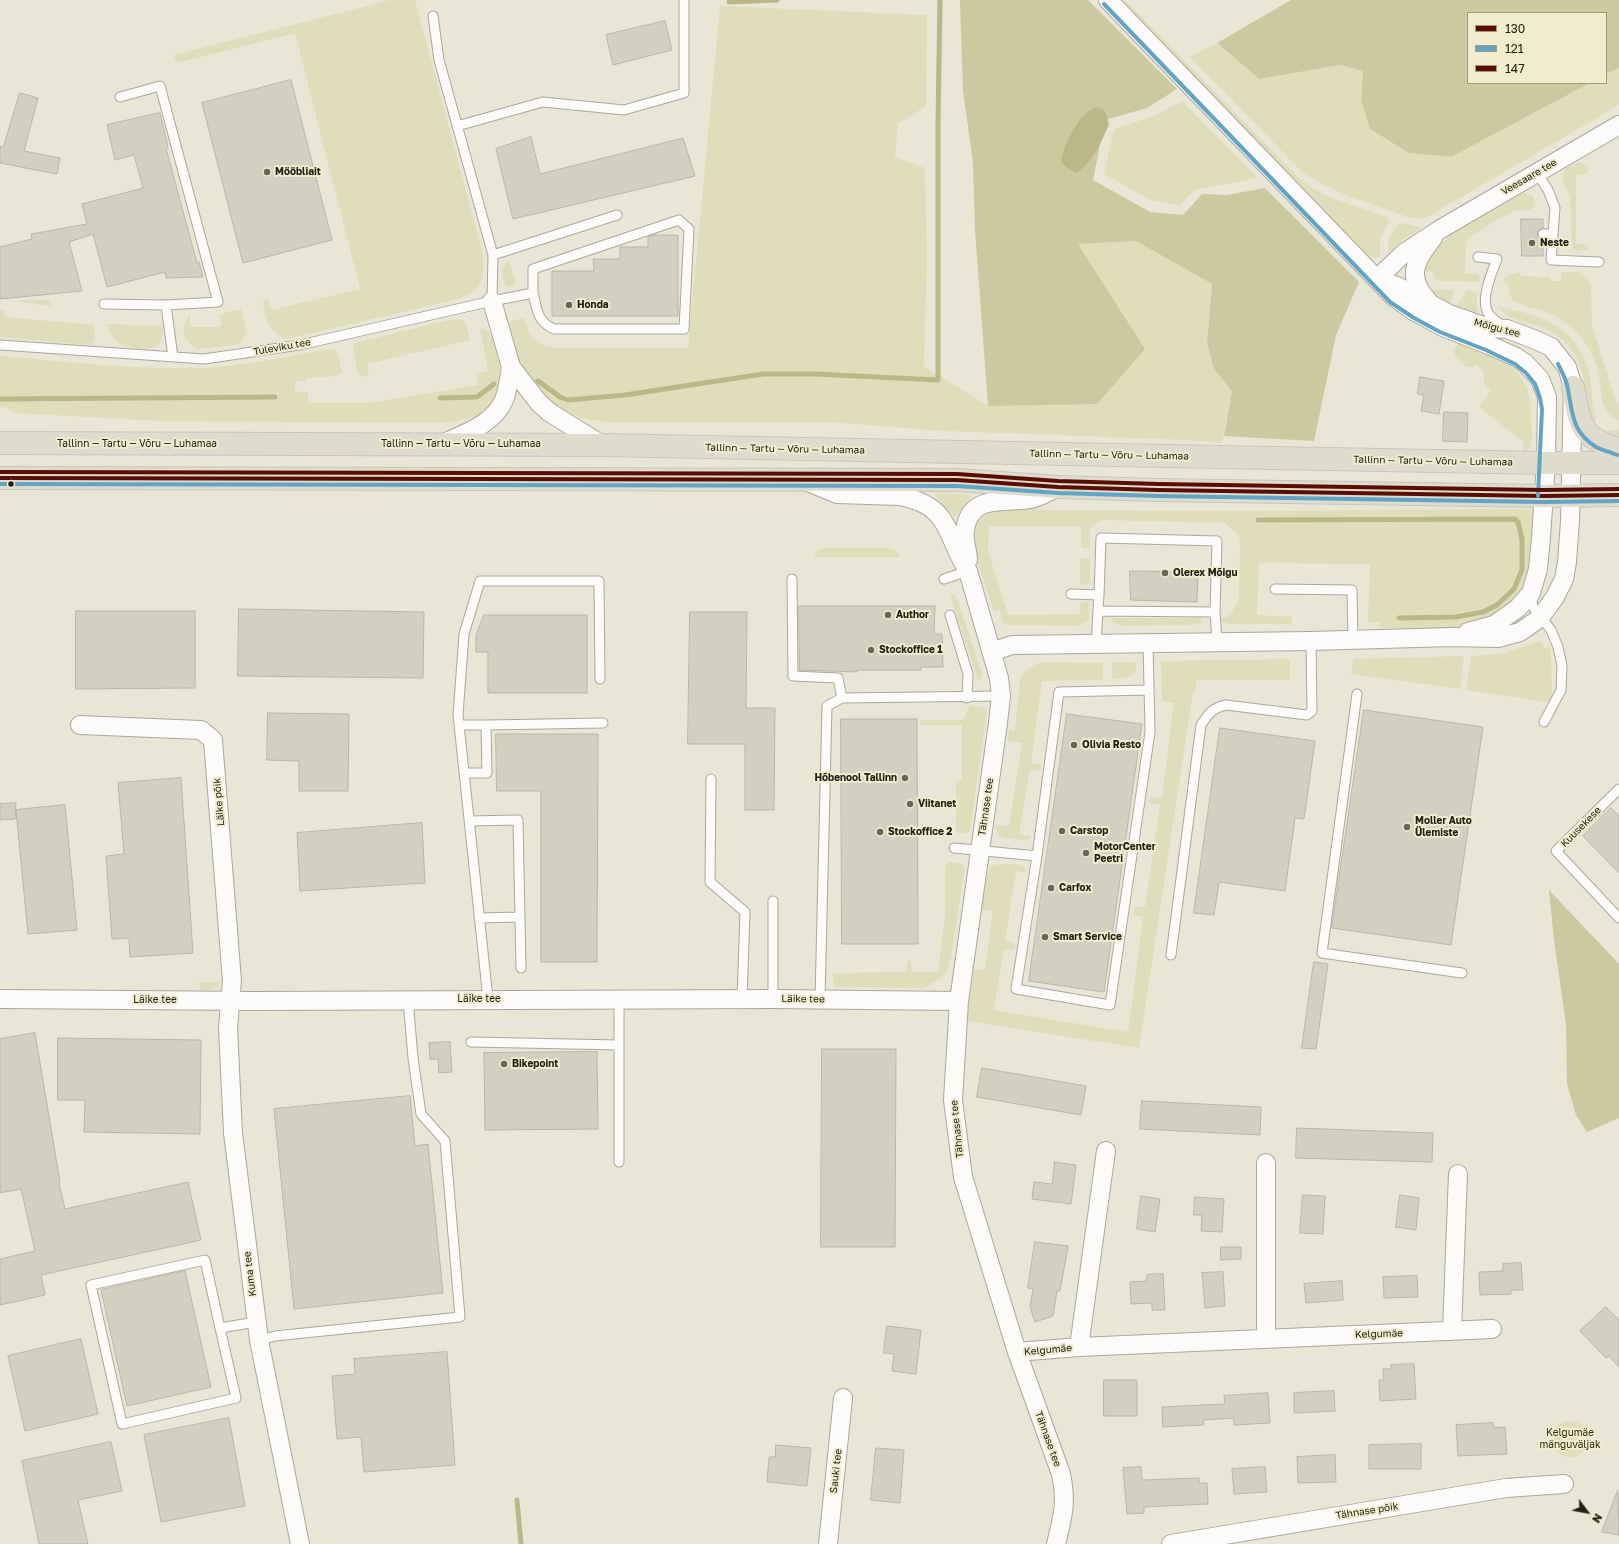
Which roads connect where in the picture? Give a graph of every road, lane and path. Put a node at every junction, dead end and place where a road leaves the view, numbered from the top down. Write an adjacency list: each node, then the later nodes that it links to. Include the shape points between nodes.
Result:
1 (684, 0): 6 (lane, via 684,93 624,110 543,102)
2 (1108, 0): 15 (street, Mõigu tee)
3 (433, 16): 6 (lane, via 439,60)
4 (120, 96): 19 (lane, via 160,86 218,302)
5 (1619, 125): 7 (street, Veesaare tee)
6 (457, 126): 12 (lane)
7 (1537, 173): 9 (street, Veesaare tee); 11 (lane, via 1548,190 1555,208)
8 (617, 215): 12 (lane)
9 (1439, 230): 15 (street, Veesaare tee, via 1404,253); 20 (street, Veesaare tee, via 1424,249 1414,275 1416,285)
10 (1543, 234): 11 (lane)
11 (1553, 234): 14 (lane, via 1551,260)
12 (493, 255): 17 (lane)
13 (1478, 257): 21 (lane, via 1497,259 1487,288 1486,304 1487,311 1492,317)
14 (1598, 262)
15 (1377, 279): 20 (street, Mõigu tee, via 1399,287); 32 (street, Mõigu tee, via 1412,310 1443,327 1516,358 1532,370 1540,379 1547,398)
16 (533, 293): 16 (lane, via 539,318 545,326 554,329 684,329 689,228 679,220 534,269); 17 (lane, Tuleviku tee)
17 (492, 301): 23 (lane, Tuleviku tee, via 300,345 204,359); 24 (street)
18 (104, 304): 19 (lane)
19 (166, 305): 23 (lane)
20 (1432, 306): 21 (street, Mõigu tee, via 1489,328)
21 (1507, 329): 25 (street, Mõigu tee, via 1551,348 1567,367)
22 (0, 345): 23 (lane, Tuleviku tee)
23 (173, 357)
24 (511, 367): 27 (street, via 504,401 498,410 488,420); 28 (street, via 549,412)
25 (1573, 387): 29 (highway, via 1578,417 1584,430 1604,445); 30 (street, Mõigu tee)
26 (0, 443): 27 (highway, Tallinn — Tartu — Võru — Luhamaa)
27 (442, 444): 28 (highway, Tallinn — Tartu — Võru — Luhamaa)
28 (602, 445): 32 (highway, Tallinn — Tartu — Võru — Luhamaa)
29 (1619, 449)
30 (1571, 462): 31 (highway, Tallinn — Tartu — Võru — Luhamaa); 32 (highway, Tallinn — Tartu — Võru — Luhamaa); 38 (street, Mõigu tee)
31 (1619, 462)
32 (1546, 463): 37 (street, Mõigu tee)
33 (0, 478): 34 (highway)
34 (807, 481): 35 (highway, via 957,480); 39 (street, via 837,494 900,496 929,506 943,519)
35 (1058, 487): 37 (highway); 39 (street, via 1031,499 987,502 977,507 970,514 965,531)
36 (1619, 495): 38 (highway)
37 (1544, 496): 38 (highway); 43 (street, Mõigu tee, via 1538,569)
38 (1570, 496): 49 (street, Mõigu tee, via 1568,562 1564,579)
39 (968, 571): 41 (lane); 56 (street, Tähnase tee)
40 (792, 579): 61 (lane, via 793,676 838,678)
41 (944, 579)
42 (1275, 589): 51 (lane, via 1352,590)
43 (1531, 593): 49 (lane, via 1533,607); 50 (street, via 1518,608 1494,625)
44 (1071, 594): 45 (lane)
45 (1099, 595): 46 (lane); 47 (lane, via 1101,538 1217,541)
46 (1098, 611): 47 (lane); 55 (lane)
47 (1215, 612): 52 (lane)
48 (950, 615): 62 (lane, via 968,674)
49 (1540, 618): 50 (street, Mõigu tee, via 1520,632 1498,638); 63 (lane, via 1550,630 1558,647 1562,666 1561,690)
50 (1452, 637): 51 (street)
51 (1353, 640): 53 (street)
52 (1217, 641): 53 (street); 54 (street)
53 (1310, 641): 79 (lane, via 1312,711 1306,715 1226,705 1208,714 1201,725)
54 (1148, 642): 55 (street); 58 (lane)
55 (1096, 644): 56 (street, via 1012,645)
56 (992, 652): 60 (street, Tähnase tee)
57 (600, 679): 66 (lane, via 599,581 480,581 464,634)
58 (1149, 690): 74 (lane, via 1059,692); 74 (lane, via 1150,732 1110,1005 1016,989)
59 (1357, 694): 81 (lane, via 1322,953)
60 (1001, 696): 62 (lane); 73 (street, Tähnase tee)
61 (842, 698): 62 (lane); 88 (lane, via 827,706)
62 (967, 698)
63 (1544, 722)
64 (602, 723): 67 (lane)
65 (80, 725): 89 (street, Läike põik, via 201,730 213,740 232,981)
66 (459, 725): 67 (lane); 68 (lane)
67 (486, 725): 68 (lane, via 487,773)
68 (464, 773): 71 (lane)
69 (711, 779): 86 (lane, via 710,882 745,912)
70 (1619, 789): 78 (lane, Kuusekese, via 1556,851)
71 (469, 821): 76 (lane, via 518,820); 77 (lane)
72 (954, 848): 73 (lane)
73 (980, 851): 74 (lane); 90 (street, Tähnase tee)
74 (1037, 856)
75 (773, 901): 87 (lane)
76 (520, 917): 77 (lane); 80 (lane)
77 (479, 918): 84 (lane)
78 (1619, 918)
79 (1171, 955)
80 (521, 968)
81 (1462, 974)
82 (0, 999): 89 (street, Läike tee)
83 (408, 999): 84 (street, Läike tee); 89 (street, Läike tee); 102 (lane, via 417,1097 421,1114 445,1141 460,1318 275,1336)
84 (488, 999): 85 (street, Läike tee)
85 (619, 999): 86 (street, Läike tee); 92 (lane)
86 (742, 999): 87 (street, Läike tee)
87 (774, 999): 88 (street, Läike tee)
88 (820, 999): 90 (street, Läike tee)
89 (230, 1000): 97 (street, Kuma tee, via 228,1028 233,1133)
90 (959, 1001): 104 (street, Tähnase tee, via 953,1100 963,1177)
91 (471, 1042): 92 (lane)
92 (618, 1045): 94 (lane)
93 (1106, 1151): 103 (street, Kelgumäe)
94 (619, 1162)
95 (1266, 1163): 101 (street)
96 (1458, 1174): 100 (street)
97 (256, 1322): 98 (lane); 102 (street, Kuma tee)
98 (220, 1328): 98 (lane, via 236,1398 122,1424 91,1285 205,1260)
99 (1492, 1329): 100 (street, Kelgumäe)
100 (1452, 1331): 101 (street, Kelgumäe)
101 (1266, 1339): 103 (street, Kelgumäe)
102 (259, 1340): 107 (street, Kuma tee)
103 (1079, 1347): 104 (street, Kelgumäe)
104 (1017, 1352): 109 (street, Tähnase tee, via 1061,1474 1065,1493 1064,1514)
105 (843, 1398): 108 (street, Sauki tee)
106 (1564, 1484): 110 (street, Tähnase põik, via 1506,1488)
107 (300, 1544)
108 (828, 1544)
109 (1056, 1544)
110 (1171, 1544)

